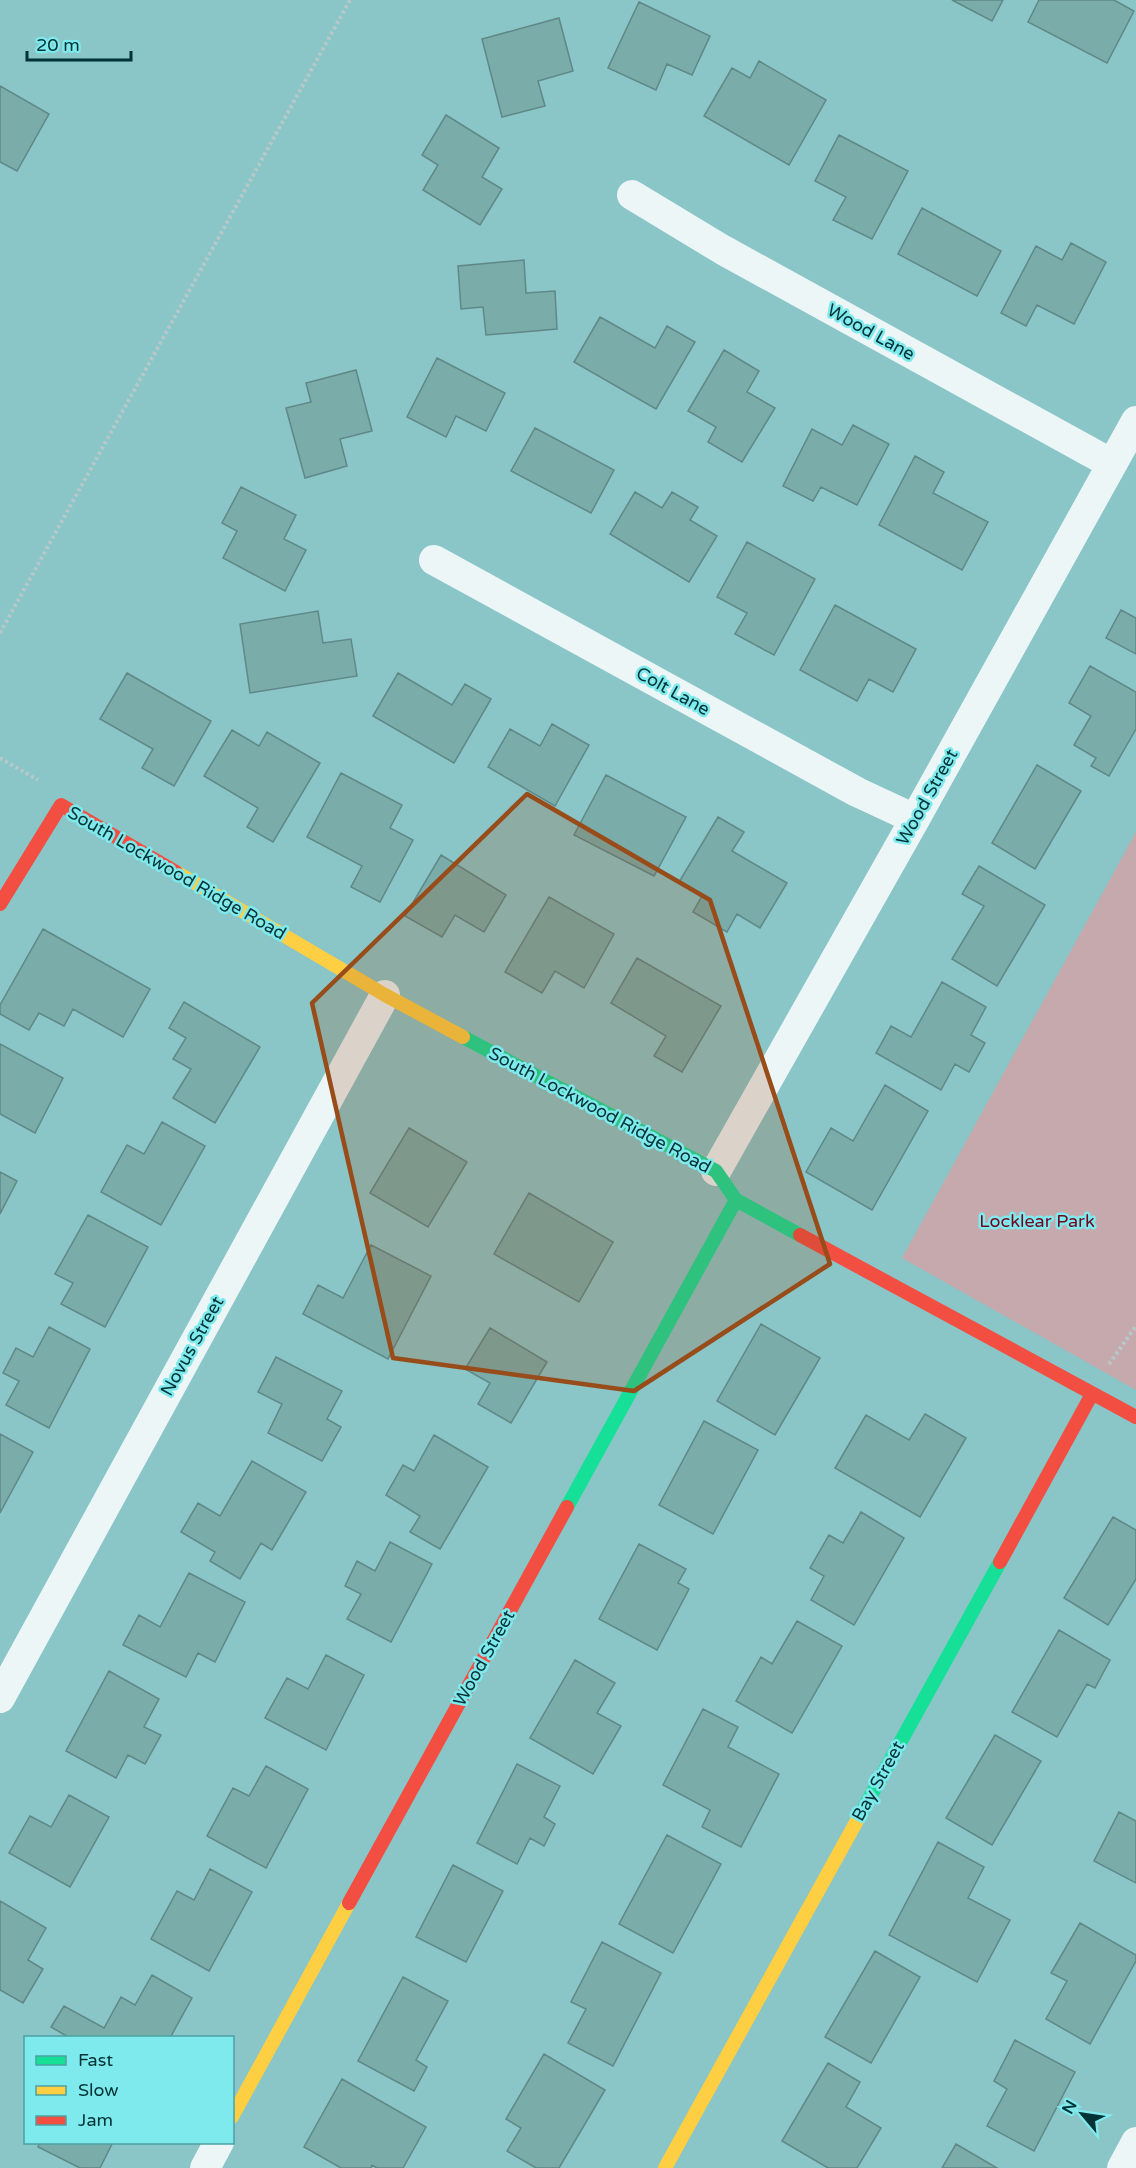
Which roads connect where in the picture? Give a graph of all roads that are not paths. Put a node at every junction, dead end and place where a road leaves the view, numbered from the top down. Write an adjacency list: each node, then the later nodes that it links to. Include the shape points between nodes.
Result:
1 (632, 195): 3 (street, Wood Lane, via 723,250)
2 (1136, 421): 3 (street, Wood Street)
3 (1113, 464): 5 (street, Wood Street)
4 (434, 560): 5 (street, Colt Lane, via 857,792)
5 (915, 819): 8 (street, Wood Street)
6 (0, 904): 7 (street, South Lockwood Ridge Road, via 61,805)
7 (385, 995): 8 (street, South Lockwood Ridge Road); 12 (street, Novus Street)
8 (716, 1171): 9 (street, South Lockwood Ridge Road)
9 (736, 1200): 10 (street, South Lockwood Ridge Road); 13 (street, Wood Street)
10 (1092, 1394): 11 (street, South Lockwood Ridge Road); 17 (street, Bay Street)
11 (1136, 1417)
12 (0, 1698)
13 (234, 2113)
14 (1136, 2142): 18 (street)
15 (218, 2144): 16 (street)
16 (204, 2168)
17 (665, 2168)
18 (1122, 2168)

